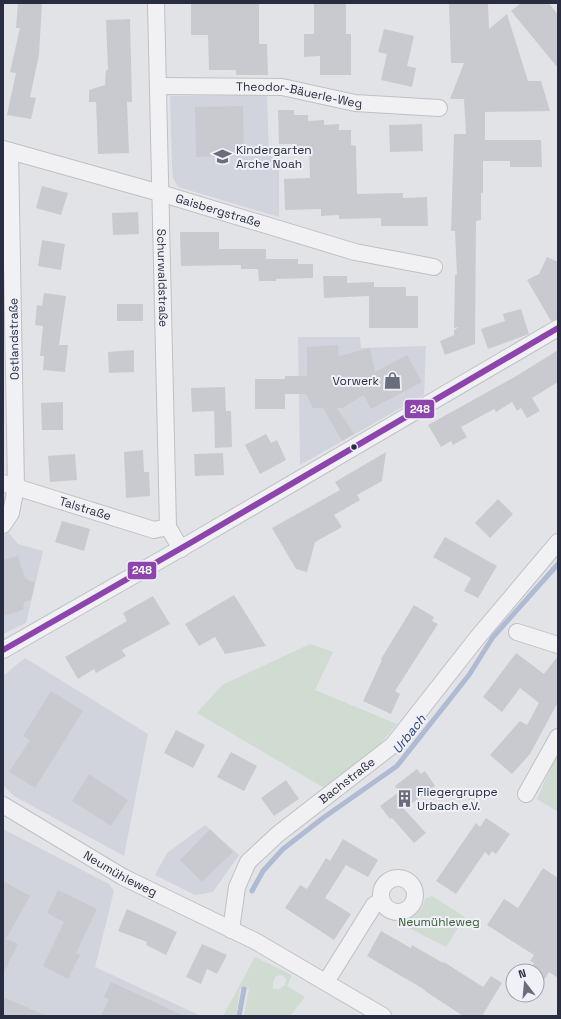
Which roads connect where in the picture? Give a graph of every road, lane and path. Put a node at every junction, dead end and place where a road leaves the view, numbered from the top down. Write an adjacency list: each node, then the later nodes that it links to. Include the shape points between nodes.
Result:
1 (156, 3): 2 (street, Schurwaldstraße)
2 (158, 86): 3 (street, Theodor-Bäuerle-Weg, via 282,87 355,103); 5 (street, Schurwaldstraße)
3 (439, 108)
4 (7, 150): 5 (street, Gaisbergstraße); 7 (street, Ostlandstraße)
5 (160, 193): 6 (street, Gaisbergstraße, via 355,252); 11 (street, Schurwaldstraße)
6 (434, 267)
7 (8, 301): 9 (street, Ostlandstraße)
8 (558, 328): 13 (street)
9 (9, 485): 10 (street, Ostlandstraße, via 12,513); 11 (street, Talstraße, via 154,530)
10 (3, 525)
11 (168, 527): 13 (street, Schurwaldstraße)
12 (558, 542): 21 (street, Bachstraße, via 477,638 393,745 278,834 248,862 237,887)
13 (181, 549): 16 (street)
14 (517, 632): 15 (street)
15 (558, 645)
16 (3, 650)
17 (558, 737): 18 (street)
18 (526, 794)
19 (3, 805): 21 (street, Neumühleweg, via 123,877)
20 (381, 901): 22 (street, via 374,905)
21 (230, 930): 22 (street, Neumühleweg, via 255,941)
22 (326, 982): 23 (street, Neumühleweg)
23 (382, 1016)

